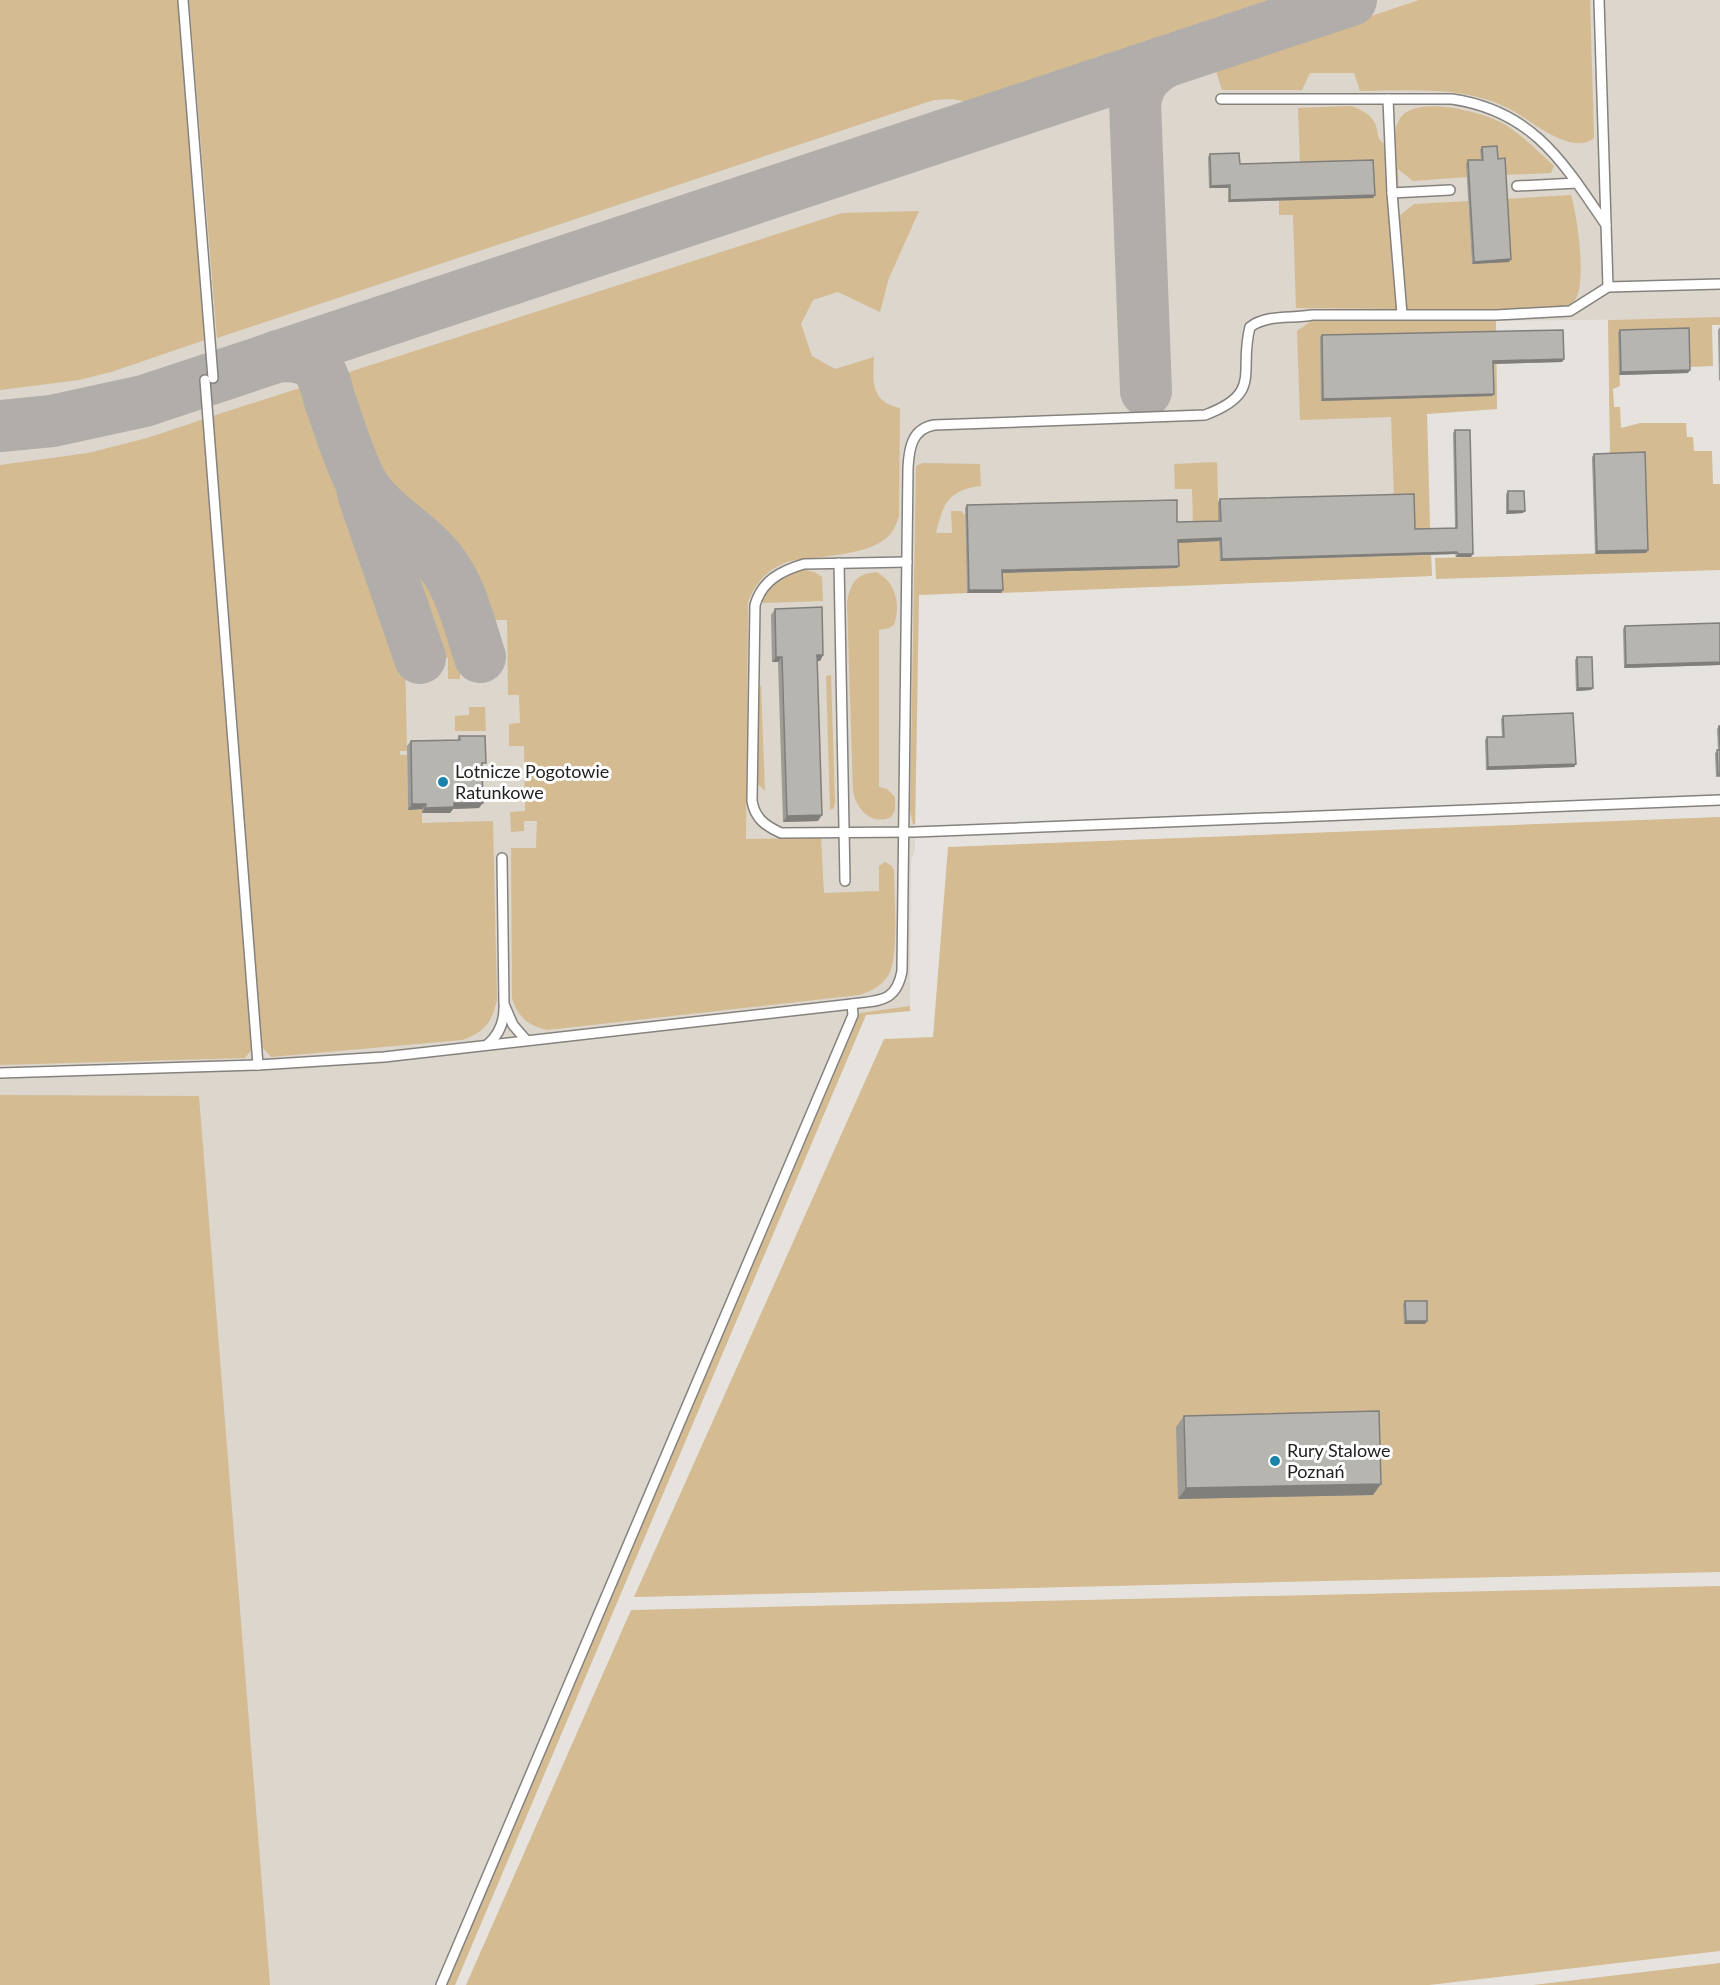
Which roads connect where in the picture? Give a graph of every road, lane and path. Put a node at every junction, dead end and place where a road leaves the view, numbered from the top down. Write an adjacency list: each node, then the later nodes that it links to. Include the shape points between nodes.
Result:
1 (183, 0): 24 (lane)
2 (1599, 0): 9 (lane)
3 (1221, 99): 4 (lane)
4 (1388, 99): 5 (lane, via 1452,99 1498,111 1553,151); 8 (lane)
5 (1577, 183): 6 (lane); 9 (lane)
6 (1517, 186)
7 (1450, 190): 8 (lane)
8 (1392, 193): 12 (lane)
9 (1606, 225): 11 (lane)
10 (1720, 284): 11 (lane)
11 (1608, 287): 12 (lane, via 1570,311)
12 (1402, 315): 13 (lane, via 1312,315 1256,322 1247,339 1248,370 1243,387 1232,402 1204,415 926,427 914,437 908,456)
13 (907, 562): 14 (lane); 16 (lane)
14 (838, 563): 17 (lane); 17 (lane, via 790,568 769,580 758,595 752,801 760,820 781,833)
15 (1720, 800): 16 (lane)
16 (903, 832): 17 (lane); 21 (lane, via 900,982 890,997)
17 (844, 833): 19 (lane)
18 (502, 858): 20 (lane)
19 (845, 881)
20 (504, 1004): 22 (lane); 23 (lane, via 502,1025)
21 (852, 1004): 22 (lane); 26 (lane, via 853,1015)
22 (525, 1040): 23 (lane)
23 (487, 1045): 24 (lane)
24 (258, 1065): 25 (lane)
25 (0, 1073)
26 (441, 1985)

